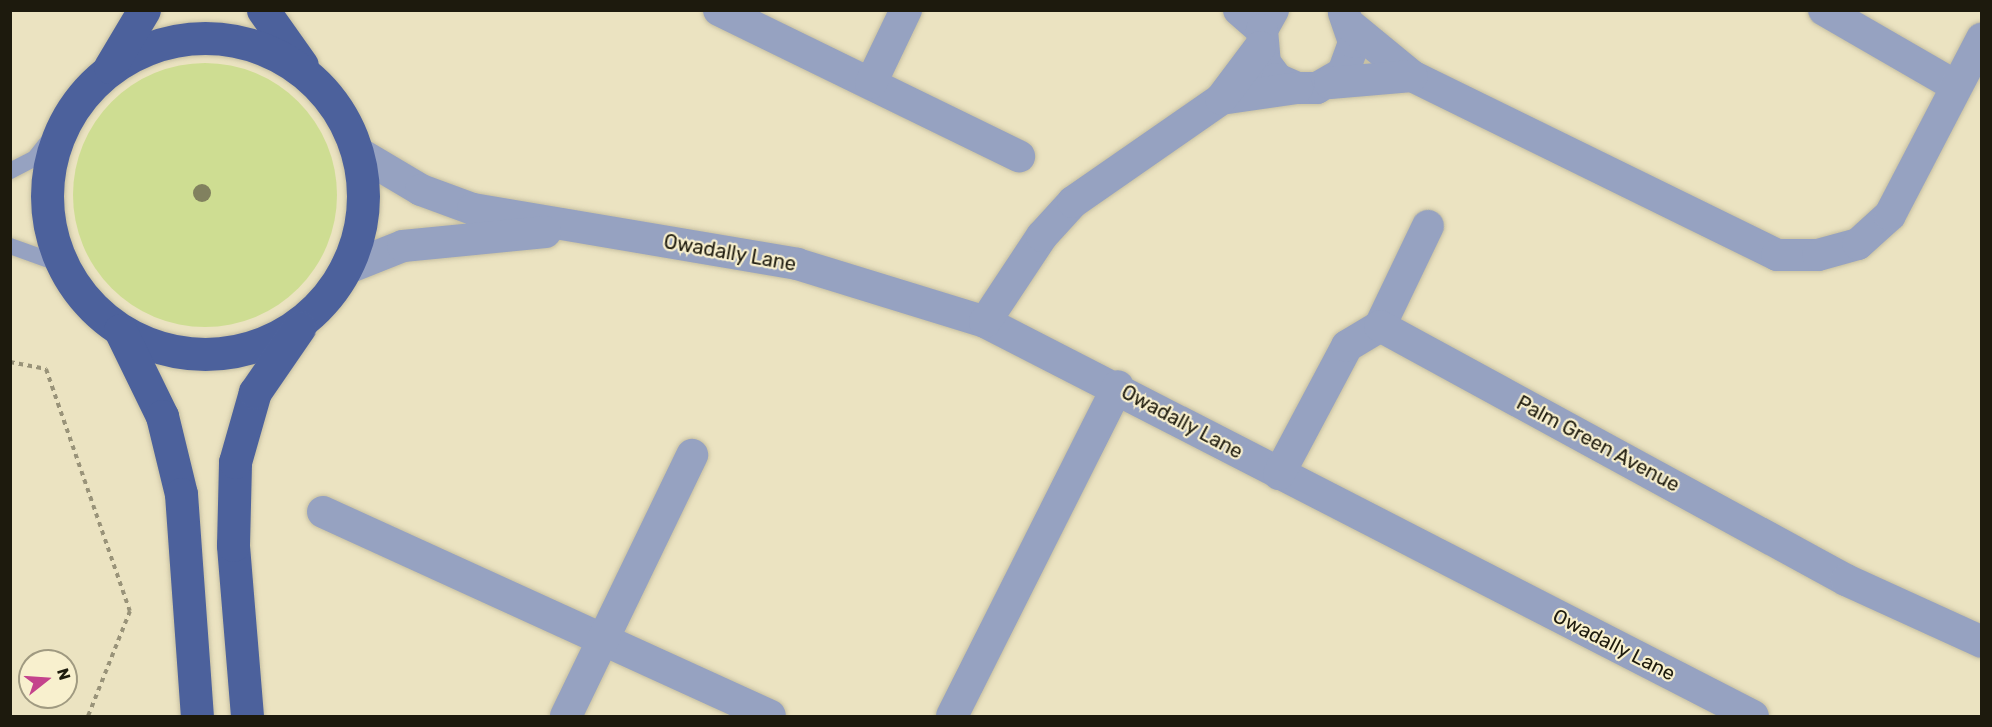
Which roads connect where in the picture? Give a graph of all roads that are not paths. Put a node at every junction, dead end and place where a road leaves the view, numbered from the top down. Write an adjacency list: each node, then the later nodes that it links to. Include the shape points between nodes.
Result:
1 (144, 10): 9 (highway)
2 (263, 10): 13 (highway)
3 (719, 10): 11 (street)
4 (906, 10): 11 (street)
5 (1824, 10): 14 (street)
6 (1345, 15): 10 (street); 12 (street, via 1353,52 1343,73)
7 (1258, 25): 15 (street, via 1277,79); 16 (street)
8 (1982, 38): 14 (street)
9 (110, 69): 13 (highway, via 149,47 194,37 240,41 282,57); 17 (highway)
10 (1412, 76): 12 (street); 14 (street, via 1777,255 1818,255 1858,244 1890,215)
11 (871, 83): 19 (street)
12 (1330, 83): 15 (street)
13 (318, 85): 18 (highway, via 342,116)
14 (1954, 85)
15 (1297, 88): 16 (street)
16 (1221, 99): 27 (street, via 1073,202 1042,237)
17 (72, 111): 20 (lane, via 33,159); 24 (highway, via 49,170 47,203)
18 (357, 152): 22 (street, via 421,190 473,209); 25 (highway, via 363,200 356,247)
19 (1019, 156)
20 (10, 171)
21 (1428, 226): 28 (street)
22 (575, 229): 25 (street, via 403,246); 27 (street, Owadally Lane, via 797,264)
23 (10, 246): 24 (lane)
24 (63, 265): 29 (highway, via 97,312)
25 (345, 269): 26 (highway)
26 (305, 320): 29 (highway, via 272,340 234,352 166,349); 37 (highway, via 255,392 236,462 233,545)
27 (985, 322): 30 (street, Owadally Lane)
28 (1380, 326): 32 (street, via 1347,346); 35 (street, Palm Green Avenue, via 1846,580)
29 (120, 330): 36 (highway, via 162,416 181,494)
30 (1118, 386): 32 (street, Owadally Lane); 40 (street)
31 (692, 455): 34 (street)
32 (1279, 474): 41 (street, Owadally Lane)
33 (323, 512): 34 (street)
34 (605, 641): 38 (street); 39 (street)
35 (1982, 642)
36 (197, 717)
37 (247, 717)
38 (566, 717)
39 (770, 717)
40 (952, 717)
41 (1753, 717)

